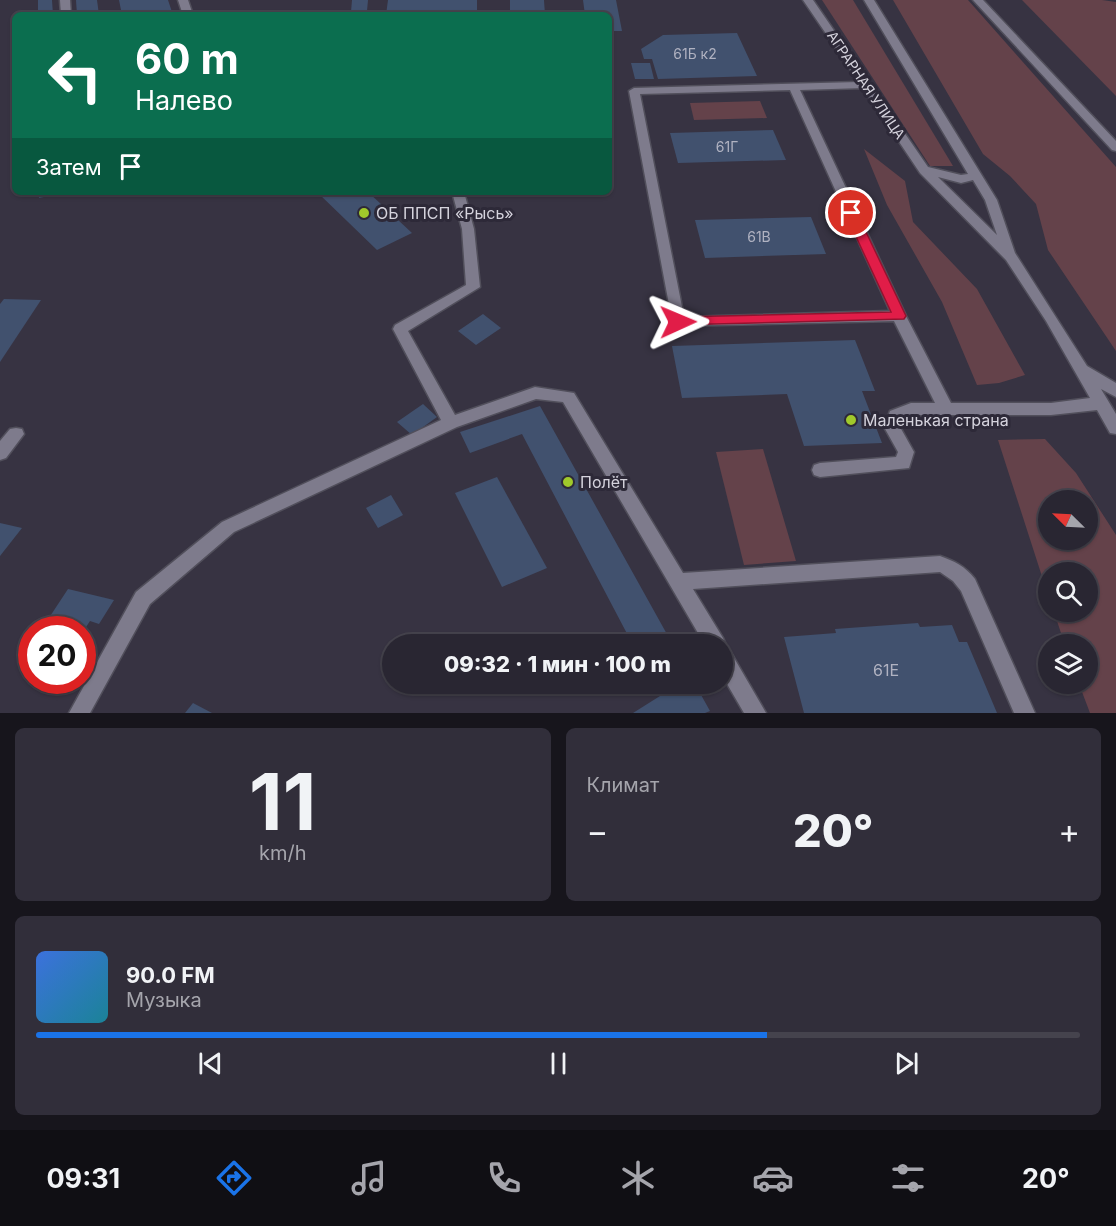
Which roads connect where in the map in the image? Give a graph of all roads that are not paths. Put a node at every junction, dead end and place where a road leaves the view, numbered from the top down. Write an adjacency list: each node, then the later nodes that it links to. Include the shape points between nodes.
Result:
1 (808, 0): 4 (street, АГРАРНАЯ УЛИЦА)
2 (869, 0): 7 (street, АГРАРНАЯ УЛИЦА)
3 (978, 0): 6 (street)
4 (864, 85): 5 (street); 8 (street, АГРАРНАЯ УЛИЦА)
5 (794, 88): 11 (street); 11 (street, via 735,82 634,91 678,322)
6 (1116, 148)
7 (971, 167): 8 (street, via 975,176 961,179); 10 (street, АГРАРНАЯ УЛИЦА, via 991,200)
8 (924, 170): 10 (street, АГРАРНАЯ УЛИЦА)
9 (459, 195): 16 (street, via 468,229 472,287 400,329)
10 (1011, 257): 12 (street, АГРАРНАЯ УЛИЦА)
11 (899, 316): 15 (street)
12 (1080, 368): 13 (street); 14 (street, АГРАРНАЯ УЛИЦА)
13 (1116, 391)
14 (1102, 403): 15 (street, via 1051,409); 17 (street, АГРАРНАЯ УЛИЦА)
15 (946, 409): 20 (street, via 896,414 892,427 906,452 903,463)
16 (451, 423): 21 (street, via 535,393 568,397); 24 (street, via 228,527 143,598)
17 (1116, 428)
18 (15, 434): 19 (street)
19 (0, 453)
20 (820, 470)
21 (678, 582): 22 (street); 26 (street, via 940,564 949,567 968,585)
22 (709, 634)
23 (733, 675): 25 (street)
24 (79, 713)
25 (756, 713)
26 (1025, 713)

